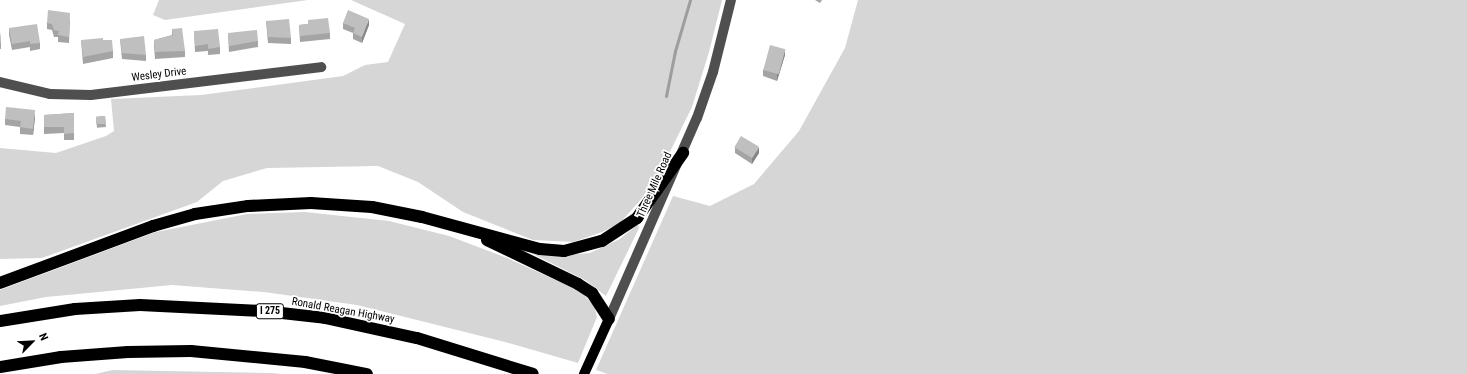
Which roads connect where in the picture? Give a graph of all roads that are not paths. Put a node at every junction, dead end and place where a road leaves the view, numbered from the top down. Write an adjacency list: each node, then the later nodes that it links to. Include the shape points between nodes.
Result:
1 (731, 0): 4 (street, Three Mile Road, via 713,72)
2 (321, 67): 3 (street, Wesley Drive, via 91,95 50,94)
3 (0, 82)
4 (683, 153): 5 (highway, via 637,218 602,241 564,251 540,249); 7 (street, Three Mile Road)
5 (470, 231): 6 (highway, via 422,217 372,207 311,203 248,206 195,214 153,226); 7 (highway, via 578,284 592,293)
6 (0, 283)
7 (609, 319): 12 (main road, Three Mile Road)
8 (0, 320): 11 (highway, Ronald Reagan Highway / I 275, via 75,309 140,306 264,311 324,318 417,338)
9 (0, 366): 10 (highway, via 69,356 128,352 191,352 305,362)
10 (367, 374)
11 (533, 374)
12 (584, 374)

